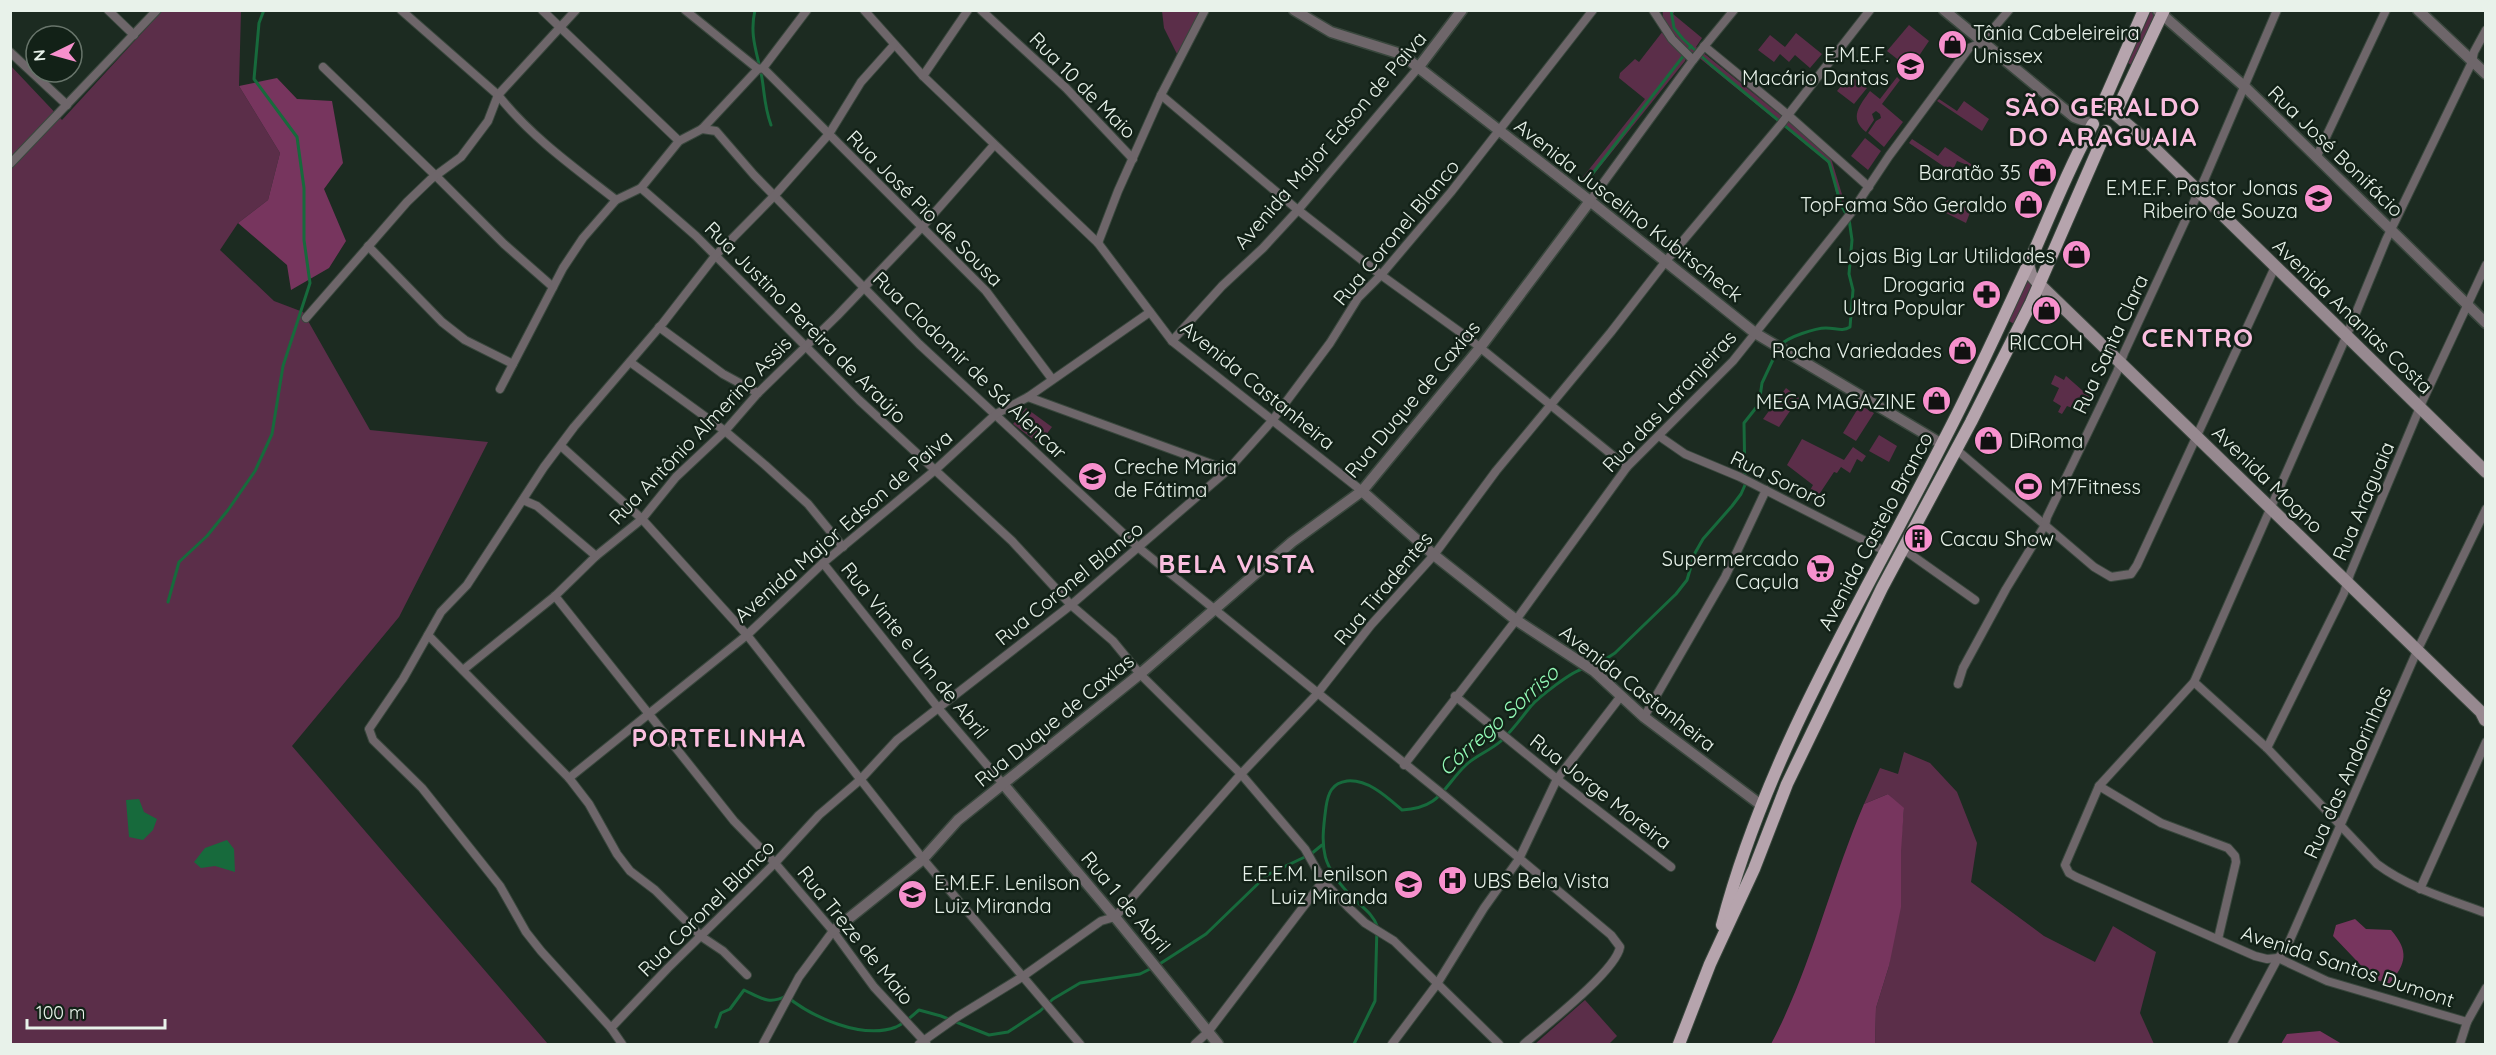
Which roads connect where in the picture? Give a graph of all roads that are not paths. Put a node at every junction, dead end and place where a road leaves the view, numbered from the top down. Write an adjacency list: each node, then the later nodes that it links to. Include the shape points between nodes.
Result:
1 (108, 10): 27 (street)
2 (157, 10): 27 (street)
3 (402, 10): 39 (street)
4 (542, 10): 25 (street)
5 (576, 10): 25 (street)
6 (685, 10): 35 (street, Rua José Pio de Sousa)
7 (807, 10): 35 (street)
8 (864, 10): 29 (street, Avenida Castanheira)
9 (968, 10): 37 (street)
10 (981, 10): 55 (street, Rua 10 de Maio, via 1066,88)
11 (1205, 10): 40 (street)
12 (1294, 10): 34 (street, Avenida Juscelino Kubitscheck, via 1331,32 1401,54)
13 (1462, 10): 34 (street, Avenida Major Edson de Paiva)
14 (1593, 10): 49 (street, Rua Coronel Blanco)
15 (1653, 10): 31 (street, via 1672,39)
16 (1734, 10): 31 (street, Rua Duque de Caxias)
17 (1870, 10): 45 (street, Rua Tiradentes)
18 (1944, 10): 28 (street)
19 (2008, 10): 28 (street, Rua das Laranjeiras)
20 (2144, 10): 43 (main road, Avenida Castelo Branco)
21 (2277, 10): 38 (street, Rua Santa Clara)
22 (2386, 10): 54 (street)
23 (2418, 10): 32 (street)
24 (2161, 12): 38 (street, Rua José Bonifácio); 41 (main road, Avenida Castelo Branco)
25 (560, 26): 39 (street); 52 (street)
26 (2486, 30): 32 (street)
27 (134, 35): 42 (street)
28 (1981, 43): 46 (street, via 2074,117); 58 (street, Rua das Laranjeiras, via 1968,48)
29 (894, 45): 37 (street, Avenida Castanheira); 51 (street, via 861,82)
30 (10, 52): 42 (street)
31 (1699, 53): 45 (street); 64 (street, Rua Duque de Caxias)
32 (2472, 62): 36 (street); 68 (street)
33 (322, 67): 57 (street)
34 (1418, 68): 49 (street, Avenida Juscelino Kubitscheck); 66 (street, Avenida Major Edson de Paiva)
35 (761, 69): 48 (street); 51 (street, Rua José Pio de Sousa)
36 (2486, 74)
37 (923, 76): 53 (street, Avenida Castanheira)
38 (2245, 87): 54 (street, Rua José Bonifácio); 60 (street, Rua Santa Clara)
39 (498, 95): 57 (street, via 488,121 468,148); 63 (street, via 534,134)
40 (1161, 95): 55 (street); 66 (street)
41 (2126, 95): 44 (main road, Avenida Castelo Branco); 47 (main road, via 2126,115)
42 (67, 105): 56 (street)
43 (2100, 108): 44 (main road); 46 (main road, Avenida Castelo Branco, via 2094,114)
44 (2115, 114): 47 (main road, Avenida Ananias Costa); 50 (main road, Avenida Castelo Branco, via 2114,127)
45 (1784, 120): 58 (street); 72 (street, Rua Tiradentes)
46 (2093, 124): 50 (main road); 62 (main road, Avenida Castelo Branco)
47 (2132, 127): 60 (main road, Avenida Ananias Costa)
48 (702, 129): 52 (street); 61 (street, Rua Clodomir de Sá Alencar, via 716,131)
49 (1499, 131): 64 (street, Avenida Juscelino Kubitscheck); 76 (street, Rua Coronel Blanco)
50 (2106, 131): 65 (main road, Avenida Castelo Branco)
51 (829, 134): 61 (street); 67 (street, Rua José Pio de Sousa)
52 (679, 141): 59 (street)
53 (994, 145): 67 (street, Rua Antônio Almerino Assis); 69 (street, Avenida Castanheira)
54 (2317, 156): 68 (street, Rua José Bonifácio)
55 (1133, 159): 69 (street)
56 (10, 164)
57 (436, 176): 70 (street); 78 (street)
58 (1869, 187): 85 (street, Rua das Laranjeiras)
59 (641, 188): 63 (street); 71 (street, Rua Justino Pereira de Araújo)
60 (2198, 192): 75 (main road, Avenida Ananias Costa); 91 (street, Rua Santa Clara)
61 (775, 195): 71 (street); 79 (street, Rua Clodomir de Sá Alencar)
62 (2058, 197): 65 (main road); 73 (main road, Avenida Castelo Branco)
63 (616, 200): 78 (street, via 582,239)
64 (1590, 201): 72 (street, Avenida Juscelino Kubitscheck); 89 (street, Rua Duque de Caxias)
65 (2074, 206): 77 (main road, Avenida Castelo Branco)
66 (1298, 210): 76 (street); 87 (street, Avenida Major Edson de Paiva)
67 (922, 227): 79 (street, Rua Antônio Almerino Assis); 93 (street, Rua José Pio de Sousa, via 986,291)
68 (2392, 230): 80 (street, Rua José Bonifácio); 86 (street)
69 (1098, 243): 81 (street, Avenida Castanheira)
70 (368, 246): 82 (street); 92 (street, via 442,322 465,340)
71 (715, 256): 84 (street); 88 (street, Rua Justino Pereira de Araújo)
72 (1666, 261): 85 (street, Avenida Juscelino Kubitscheck); 97 (street, Rua Tiradentes)
73 (2028, 264): 77 (main road, Avenida Mogno, via 2031,275); 104 (main road, Avenida Castelo Branco)
74 (2486, 265): 80 (street, Rua Araguaia)
75 (2275, 267): 86 (main road, Avenida Ananias Costa); 103 (street)
76 (1381, 274): 89 (street); 100 (street, Rua Coronel Blanco, via 1358,298)
77 (2040, 284): 91 (main road, Avenida Mogno); 106 (main road, Avenida Castelo Branco)
78 (553, 287): 92 (street)
79 (865, 287): 88 (street, Rua Antônio Almerino Assis); 99 (street, Rua Clodomir de Sá Alencar, via 919,344)
80 (2468, 305): 83 (street, Rua José Bonifácio); 98 (street, Rua Araguaia)
81 (1150, 312): 87 (street, Avenida Castanheira); 93 (street, Avenida Major Edson de Paiva)
82 (306, 318)
83 (2486, 322)
84 (659, 327): 90 (street); 95 (street, via 723,374)
85 (1755, 333): 102 (street, Rua das Laranjeiras); 104 (street, Avenida Juscelino Kubitscheck)
86 (2346, 337): 98 (main road, Avenida Ananias Costa); 114 (street)
87 (1172, 341): 100 (street, Avenida Castanheira)
88 (806, 345): 95 (street, Rua Antônio Almerino Assis); 109 (street, Rua Justino Pereira de Araújo)
89 (1479, 349): 97 (street); 112 (street, Rua Duque de Caxias)
90 (630, 362): 101 (street); 105 (street)
91 (2120, 363): 103 (main road, Avenida Mogno); 117 (street, Rua Santa Clara)
92 (513, 364): 94 (street)
93 (1052, 379): 96 (street, Avenida Major Edson de Paiva)
94 (500, 389)
95 (758, 393): 101 (street, Rua Antônio Almerino Assis)
96 (1028, 397): 99 (street, Avenida Major Edson de Paiva); 108 (street)
97 (1550, 406): 107 (street); 121 (street, Rua Tiradentes)
98 (2421, 408): 110 (main road, Avenida Ananias Costa); 125 (street, Rua Araguaia)
99 (996, 414): 109 (street, Avenida Major Edson de Paiva); 119 (street, Rua Clodomir de Sá Alencar)
100 (1271, 422): 108 (street, Rua Coronel Blanco); 112 (street, Avenida Castanheira)
101 (725, 431): 116 (street, Rua Antônio Almerino Assis, via 676,477); 118 (street, via 808,504)
102 (1659, 436): 107 (street, Rua das Laranjeiras); 111 (street, Rua Sororó, via 1686,454)
103 (2196, 436): 114 (main road, Avenida Mogno); 117 (street, via 2135,568 2127,576 2107,576)
104 (1942, 444): 120 (main road, Avenida Castelo Branco)
105 (561, 446): 113 (street); 116 (street)
106 (1957, 450): 117 (street); 122 (main road, Avenida Castelo Branco)
107 (1627, 467): 130 (street, Rua das Laranjeiras)
108 (1228, 470): 119 (street, Rua Coronel Blanco)
109 (934, 471): 118 (street, Avenida Major Edson de Paiva); 128 (street, Rua Justino Pereira de Araújo, via 1012,541)
110 (2486, 472)
111 (1766, 490): 120 (street, Rua Sororó); 143 (street, via 1725,577)
112 (1362, 491): 121 (street, Avenida Castanheira); 129 (street, Rua Duque de Caxias, via 1292,542)
113 (522, 500): 123 (street, via 537,506); 131 (street, via 486,558 441,612)
114 (2271, 509): 125 (main road, Avenida Mogno); 136 (street)
115 (2486, 509): 133 (street, Rua das Andorinhas)
116 (642, 519): 123 (street, Rua Antônio Almerino Assis); 132 (street)
117 (2046, 525): 137 (street, Rua Santa Clara, via 1990,619)
118 (843, 547): 124 (street, Avenida Major Edson de Paiva)
119 (1140, 548): 128 (street, Rua Coronel Blanco); 129 (street, Rua Clodomir de Sá Alencar)
120 (1885, 551): 122 (main road); 154 (main road, Avenida Castelo Branco, via 1791,735)
121 (1434, 555): 130 (street, Avenida Castanheira); 138 (street, Rua Tiradentes, via 1371,625)
122 (1900, 555): 127 (street); 168 (main road, Avenida Castelo Branco, via 1787,784 1754,869)
123 (596, 556): 126 (street, Rua Antônio Almerino Assis)
124 (823, 563): 132 (street, Avenida Major Edson de Paiva); 141 (street, Rua Vinte e Um de Abril)
125 (2347, 582): 133 (main road, Avenida Mogno); 146 (street, Rua Araguaia)
126 (555, 596): 134 (street, Rua Antônio Almerino Assis); 142 (street, Rua Treze de Maio)
127 (1975, 600)
128 (1071, 605): 135 (street, Rua Justino Pereira de Araújo, via 1113,641); 141 (street, Rua Coronel Blanco)
129 (1215, 610): 135 (street, Rua Duque de Caxias); 138 (street, Rua Clodomir de Sá Alencar)
130 (1516, 620): 139 (street, Rua das Laranjeiras); 140 (street, Avenida Castanheira, via 1594,671)
131 (428, 635): 134 (street); 174 (street, via 370,734 422,788 501,886 526,932)
132 (747, 635): 142 (street, Avenida Major Edson de Paiva); 151 (street)
133 (2417, 651): 144 (main road, Avenida Mogno); 155 (street, Rua das Andorinhas)
134 (463, 670): 149 (street)
135 (1140, 674): 148 (street, Rua Justino Pereira de Araújo); 152 (street, Rua Duque de Caxias)
136 (2194, 682): 146 (street); 153 (street)
137 (1958, 684)
138 (1317, 694): 147 (street, Rua Clodomir de Sá Alencar); 148 (street, Rua Tiradentes)
139 (1455, 696): 147 (street, Rua das Laranjeiras); 150 (street, Rua Jorge Moreira)
140 (1621, 696): 143 (street, Avenida Castanheira); 150 (street)
141 (939, 709): 151 (street, Rua Coronel Blanco, via 897,740); 152 (street, Rua Vinte e Um de Abril)
142 (649, 712): 149 (street, Avenida Major Edson de Paiva); 158 (street, Rua Treze de Maio, via 734,821)
143 (1644, 717): 154 (street, Avenida Castanheira)
144 (2485, 720)
145 (2486, 742): 161 (street)
146 (2267, 748): 155 (street)
147 (1404, 765): 157 (street, Rua Clodomir de Sá Alencar)
148 (1241, 774): 160 (street, Rua Justino Pereira de Araújo, via 1305,849); 163 (street, Rua Tiradentes)
149 (569, 778): 165 (street, via 630,871)
150 (1557, 779): 157 (street); 159 (street, Rua Jorge Moreira)
151 (860, 780): 156 (street); 158 (street, Rua Coronel Blanco, via 819,815)
152 (1004, 785): 156 (street, Rua Duque de Caxias, via 958,820); 163 (street, Rua 1 de Abril)
153 (2099, 786): 166 (street, via 2161,823 2228,848 2235,856); 166 (street, Avenida Santos Dumont, via 2066,858 2069,873)
154 (1761, 806): 168 (main road, Avenida Castelo Branco, via 1737,870)
155 (2342, 825): 161 (street, via 2377,864); 167 (street, Rua das Andorinhas, via 2286,949)
156 (923, 859): 164 (street, Rua Duque de Caxias); 170 (street)
157 (1519, 859): 171 (street); 184 (street, Rua Clodomir de Sá Alencar, via 1620,947 1587,989)
158 (776, 863): 164 (street, Rua Treze de Maio); 165 (street, Rua Coronel Blanco)
159 (1671, 867)
160 (1323, 881): 171 (street, Rua Justino Pereira de Araújo, via 1359,918 1394,941); 175 (street)
161 (2420, 889): 162 (street)
162 (2486, 913)
163 (1115, 917): 170 (street, Rua Tiradentes, via 1101,921); 175 (street, Rua 1 de Abril)
164 (833, 931): 176 (street, Rua Treze de Maio, via 874,987); 178 (street, Rua Duque de Caxias, via 791,992)
165 (702, 937): 169 (street); 174 (street, Rua Coronel Blanco)
166 (2217, 939): 167 (street, Avenida Santos Dumont, via 2255,956)
167 (2278, 958): 173 (street, Avenida Santos Dumont, via 2337,984); 186 (street, Rua das Andorinhas)
168 (1710, 964): 185 (main road, Avenida Castelo Branco)
169 (747, 975)
170 (1022, 978): 176 (street, Rua Tiradentes, via 957,1017); 179 (street)
171 (1437, 984): 182 (street); 183 (street, Rua Justino Pereira de Araújo)
172 (2486, 988): 173 (street)
173 (2468, 1022): 187 (street)
174 (611, 1028): 177 (street)
175 (1208, 1032): 180 (street); 181 (street, Rua 1 de Abril)
176 (923, 1043)
177 (622, 1044)
178 (763, 1044)
179 (1080, 1044)
180 (1195, 1044)
181 (1218, 1044)
182 (1392, 1044)
183 (1499, 1044)
184 (1524, 1044)
185 (1679, 1044)
186 (2232, 1044)
187 (2460, 1044)

